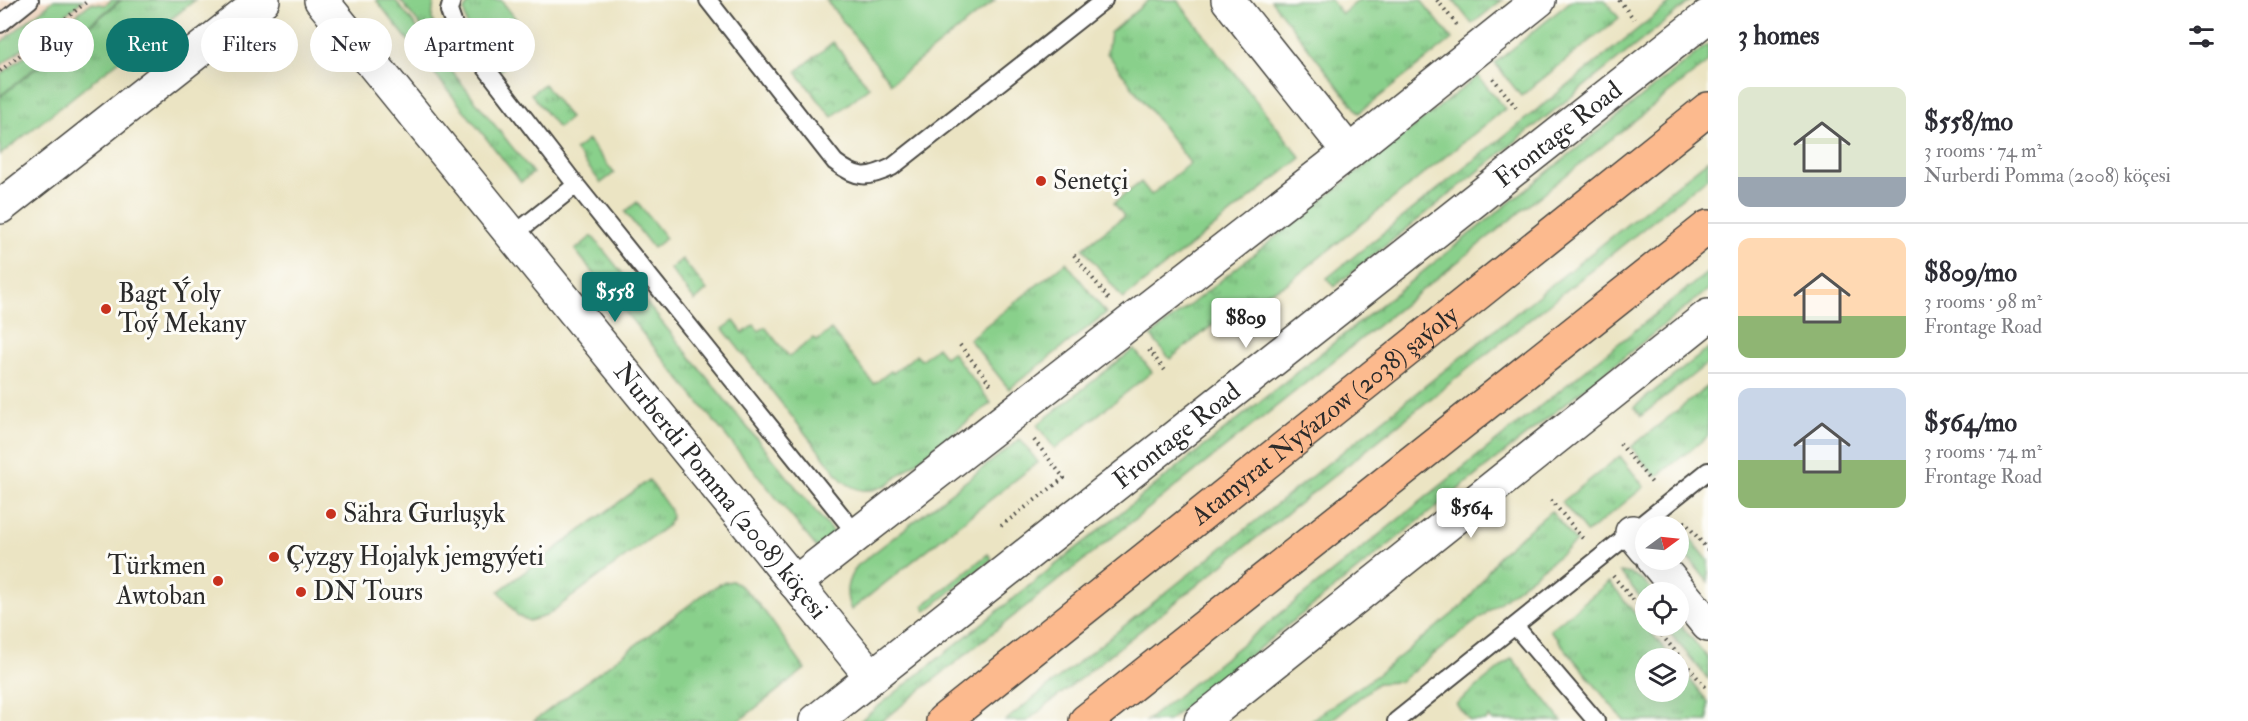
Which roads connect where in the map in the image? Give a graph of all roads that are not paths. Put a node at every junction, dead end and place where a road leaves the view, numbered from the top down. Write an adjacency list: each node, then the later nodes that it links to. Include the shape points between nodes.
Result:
1 (30, 0): 10 (lane)
2 (263, 0): 14 (street)
3 (321, 0): 16 (street, Nurberdi Pomma (2008) köçesi)
4 (452, 0): 13 (lane, via 449,11 455,28)
5 (708, 0): 6 (lane, via 835,162 861,176 892,167)
6 (1104, 0)
7 (1228, 0): 12 (street)
8 (1539, 0): 12 (street)
9 (1708, 16): 26 (street, Frontage Road)
10 (0, 24)
11 (1708, 110): 28 (main road, Atamyrat Nyýazow (2038) şaýoly)
12 (1349, 152): 20 (street)
13 (576, 185): 16 (lane); 20 (lane)
14 (0, 207)
15 (1708, 227): 29 (main road)
16 (512, 236): 23 (street, Nurberdi Pomma (2008) köçesi)
17 (1708, 316): 30 (street)
18 (1708, 471): 19 (lane)
19 (1664, 516)
20 (857, 535): 23 (street)
21 (1635, 544): 25 (lane)
22 (1662, 570): 24 (street)
23 (795, 584): 26 (street, Nurberdi Pomma (2008) köçesi)
24 (1708, 625)
25 (1515, 626): 31 (lane); 32 (lane)
26 (871, 676): 27 (street, Frontage Road)
27 (816, 721)
28 (943, 721)
29 (1086, 721)
30 (1201, 721)
31 (1395, 721)
32 (1596, 721)

